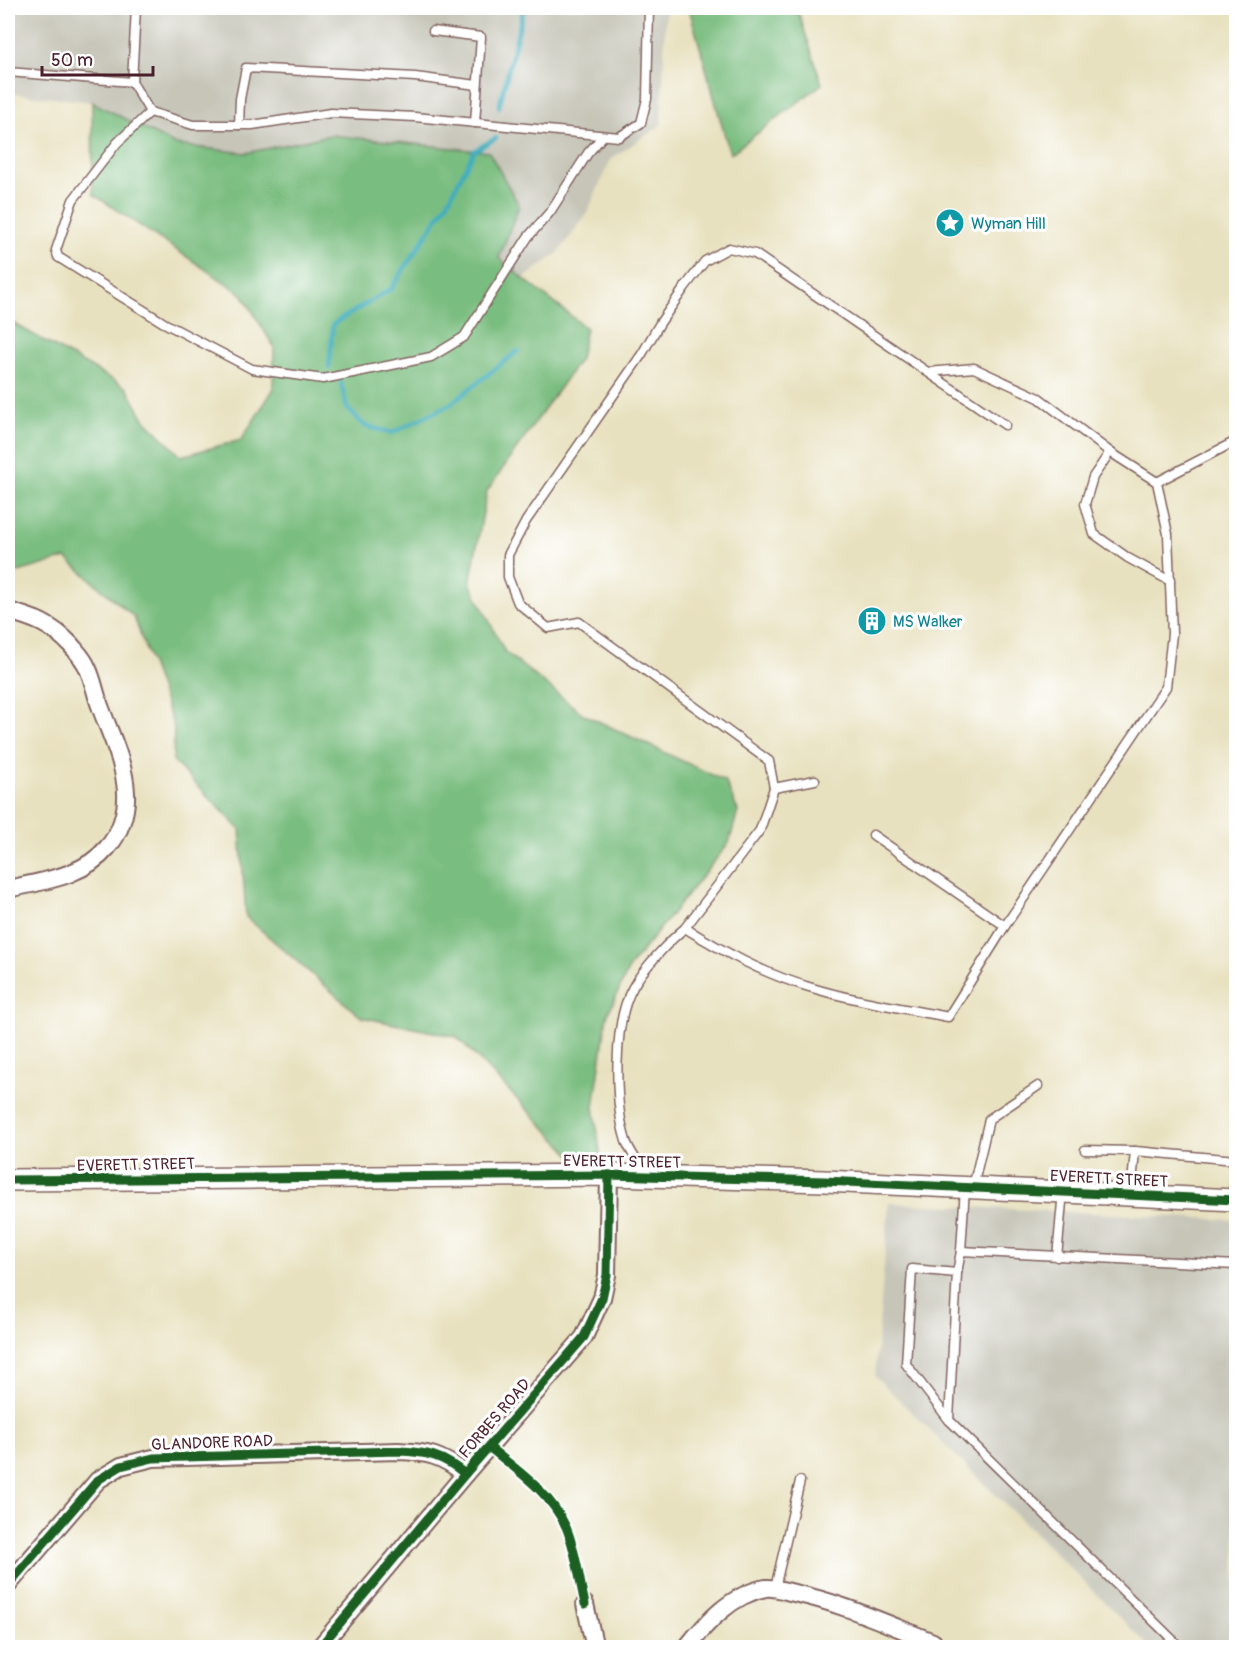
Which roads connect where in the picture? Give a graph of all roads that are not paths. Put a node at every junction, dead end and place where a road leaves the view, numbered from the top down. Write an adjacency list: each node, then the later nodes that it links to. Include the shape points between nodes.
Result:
1 (136, 8): 5 (lane)
2 (649, 8): 10 (lane, via 647,99 641,123 620,137)
3 (433, 31): 6 (lane, via 481,37)
4 (8, 72): 5 (lane)
5 (132, 82): 7 (lane)
6 (477, 85): 8 (lane); 9 (lane, via 415,77 246,68)
7 (150, 112): 9 (lane, via 193,124); 10 (lane, via 117,143 73,201 56,250 58,256 164,323 252,369 323,379 431,357 464,337 528,237)
8 (475, 123): 9 (lane, via 331,113); 10 (lane)
9 (239, 125)
10 (603, 136)
11 (928, 372): 12 (lane); 14 (lane, via 974,368 1040,398); 19 (lane, via 755,254 729,248 705,261 685,287 526,521 508,555 508,577 518,603 548,628 579,622 589,629 769,762)
12 (1005, 425)
13 (1236, 441): 15 (lane)
14 (1110, 452): 15 (lane); 16 (lane, via 1093,477 1085,504 1094,534)
15 (1157, 482): 16 (lane, via 1168,534)
16 (1170, 582): 22 (lane, via 1172,634 1166,687)
17 (8, 611): 21 (street, via 53,628 87,666 125,778 126,804 108,848 89,864 67,875)
18 (815, 780): 19 (lane)
19 (774, 788): 23 (lane, via 760,830)
20 (873, 835): 22 (lane)
21 (8, 889)
22 (1005, 926): 23 (lane, via 948,1017 808,987 765,971)
23 (685, 928): 30 (lane, via 672,938 633,987 622,1027 617,1061 623,1125 627,1143)
24 (1038, 1086): 32 (lane, via 989,1119)
25 (1085, 1150): 26 (lane)
26 (1135, 1151): 27 (lane); 34 (lane)
27 (1236, 1160)
28 (1236, 1171): 35 (lane)
29 (609, 1175): 30 (street, EVERETT STREET); 31 (street, EVERETT STREET); 41 (street, FORBES ROAD, via 607,1275 594,1318 584,1337)
30 (646, 1176): 32 (street, EVERETT STREET)
31 (8, 1180)
32 (969, 1187): 33 (street, EVERETT STREET); 36 (lane)
33 (1063, 1191): 34 (street, EVERETT STREET); 37 (lane)
34 (1131, 1194): 35 (street, EVERETT STREET)
35 (1234, 1200)
36 (961, 1251): 37 (lane); 39 (lane)
37 (1057, 1257): 38 (lane)
38 (1236, 1265)
39 (957, 1273): 40 (lane); 40 (lane, via 912,1269 906,1364)
40 (949, 1420): 50 (lane)
41 (465, 1474): 43 (street, GLANDORE ROAD, via 448,1461 424,1452 153,1458 121,1466 98,1480); 47 (street, FORBES ROAD)
42 (800, 1481): 44 (lane)
43 (8, 1585)
44 (775, 1588): 46 (street, via 861,1613); 49 (street, via 766,1588 726,1606)
45 (585, 1604): 48 (street)
46 (933, 1641)
47 (319, 1647)
48 (595, 1647)
49 (687, 1647)
50 (1181, 1647)

